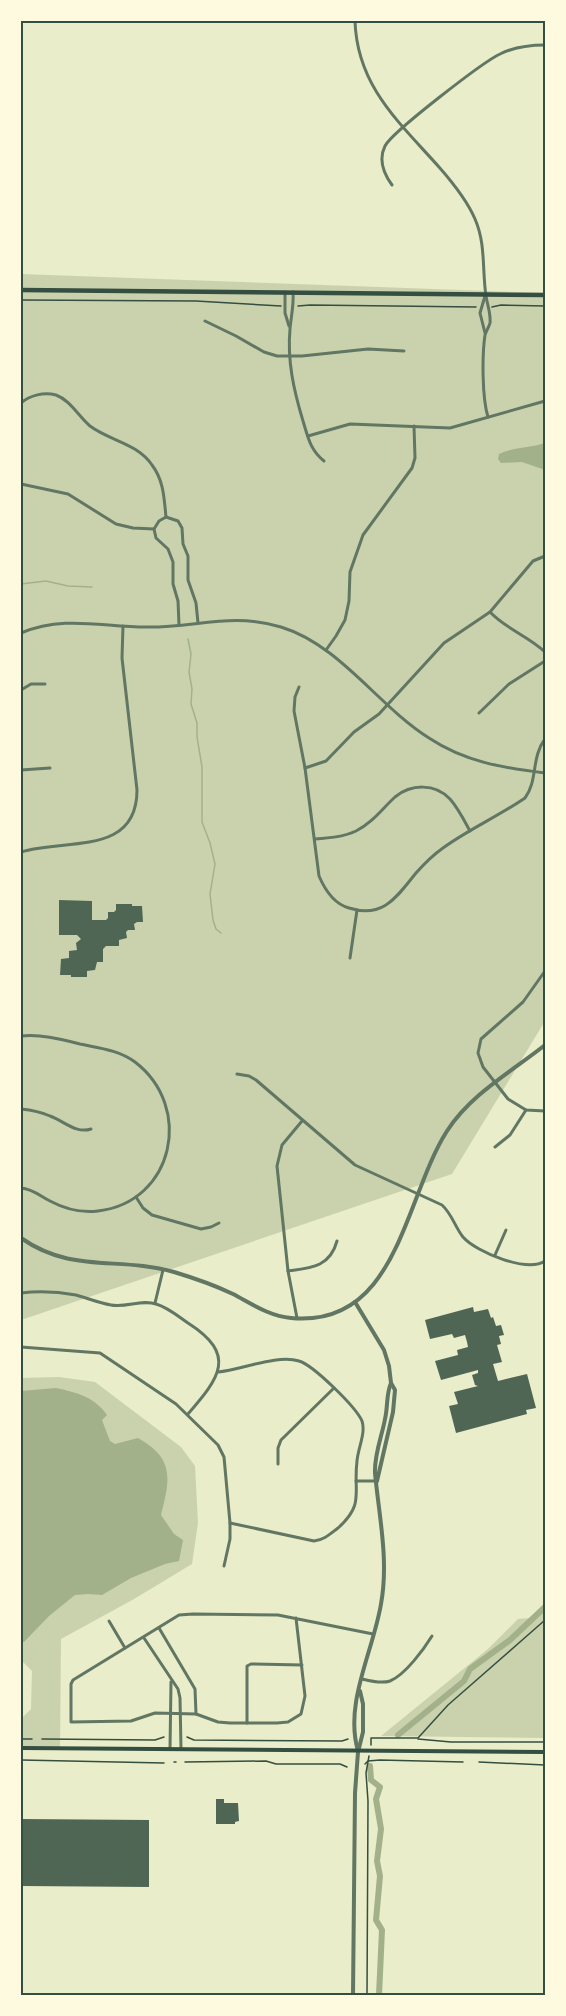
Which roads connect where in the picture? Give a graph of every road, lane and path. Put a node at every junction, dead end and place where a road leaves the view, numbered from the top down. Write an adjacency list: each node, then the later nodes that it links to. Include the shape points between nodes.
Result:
1 (355, 21): 3 (street, via 368,80)
2 (545, 45): 3 (street, via 512,49 494,57)
3 (404, 127): 4 (street, via 383,152 382,166); 8 (street, via 473,214 481,237)
4 (392, 185)
5 (21, 290): 6 (main road)
6 (285, 292): 7 (main road); 11 (street, via 285,314)
7 (293, 292): 8 (main road); 11 (street)
8 (486, 295): 9 (main road); 12 (street, via 490,323); 12 (street, via 480,313)
9 (545, 295)
10 (205, 321): 14 (street, via 264,352)
11 (290, 327): 14 (street)
12 (485, 334): 17 (street, via 484,400)
13 (404, 351): 14 (street, via 368,349)
14 (290, 356): 19 (street, via 293,389)
15 (545, 401): 17 (street)
16 (21, 403): 22 (street, via 34,396 56,396 96,429 142,454 160,480)
17 (488, 417): 18 (street, via 445,429)
18 (414, 426): 19 (street, via 350,424); 30 (street, via 412,468 363,535 350,572 345,620)
19 (308, 436): 20 (street, via 314,453)
20 (324, 461)
21 (21, 483): 23 (street, via 68,494 116,525)
22 (166, 517): 23 (street); 26 (street, via 182,528)
23 (154, 529): 27 (street, via 173,562)
24 (545, 556): 25 (street, via 533,561)
25 (490, 612): 31 (street); 36 (street, via 444,643)
26 (198, 622): 27 (street); 30 (street, via 265,622 294,632)
27 (179, 625): 28 (street)
28 (123, 626): 29 (street, via 60,622); 46 (street, via 122,658 137,790 132,815 124,828 107,839)
29 (21, 633)
30 (326, 650): 36 (street)
31 (545, 652)
32 (545, 661): 37 (street, via 509,684)
33 (45, 684): 35 (street, via 31,684)
34 (299, 687): 40 (street, via 294,706)
35 (21, 690)
36 (387, 706): 40 (street, via 326,761); 42 (street, via 428,738 459,755 489,765)
37 (479, 713)
38 (545, 739): 42 (street, via 537,751)
39 (51, 768): 41 (street)
40 (305, 768): 45 (street)
41 (21, 770)
42 (533, 772): 43 (street); 44 (street, via 525,798)
43 (545, 773)
44 (470, 831): 45 (street, via 447,796 417,787 403,791 357,830); 47 (street, via 431,857 385,906)
45 (315, 839): 47 (street, via 323,886 335,901)
46 (21, 852)
47 (357, 910): 48 (street)
48 (350, 958)
49 (545, 971): 53 (street, via 523,1002 479,1043 480,1063)
50 (21, 1036): 62 (street, via 39,1035 116,1052 136,1063 154,1080 166,1106 169,1144 160,1168)
51 (545, 1045): 53 (street)
52 (237, 1074): 57 (street, via 253,1078)
53 (495, 1083): 55 (street, via 508,1099); 61 (street, via 464,1109 446,1133)
54 (21, 1109): 58 (street, via 53,1117 75,1129)
55 (526, 1110): 56 (street); 59 (street, via 510,1134)
56 (545, 1111)
57 (302, 1121): 61 (street, via 355,1165); 70 (street, via 282,1145 277,1166)
58 (91, 1129)
59 (495, 1147)
60 (21, 1188): 62 (street, via 65,1208 85,1211 105,1210)
61 (418, 1193): 67 (street, via 442,1205 460,1233); 72 (street, via 384,1270)
62 (136, 1197): 63 (street, via 149,1213 204,1229)
63 (219, 1223)
64 (506, 1230): 67 (street)
65 (21, 1238): 69 (street, via 64,1259)
66 (337, 1241): 70 (street, via 332,1255 320,1264)
67 (495, 1255): 68 (street, via 522,1265)
68 (545, 1261)
69 (163, 1269): 73 (street); 74 (street, via 232,1294 265,1312)
70 (288, 1271): 74 (street)
71 (21, 1293): 73 (street, via 73,1295 112,1305)
72 (355, 1302): 74 (street, via 328,1315); 81 (street, via 384,1350 389,1366 391,1383 378,1450)
73 (155, 1303): 76 (street, via 204,1333 212,1342)
74 (297, 1318)
75 (21, 1347): 78 (street, via 100,1353)
76 (218, 1372): 77 (street, via 283,1360 302,1361); 78 (street)
77 (333, 1388): 79 (street, via 281,1440); 80 (street, via 361,1420)
78 (188, 1414): 82 (street, via 224,1457)
79 (278, 1464)
80 (356, 1481): 81 (street); 82 (street, via 353,1512 326,1538 309,1540)
81 (377, 1481): 88 (street, via 384,1564)
82 (230, 1523): 83 (street)
83 (225, 1566)
84 (296, 1618): 87 (street, via 278,1614 179,1615); 88 (street); 92 (street)
85 (545, 1620): 103 (path, via 448,1705)
86 (109, 1622): 91 (street)
87 (159, 1628): 90 (street); 98 (street, via 195,1689)
88 (374, 1635): 93 (street)
89 (432, 1636): 93 (street, via 394,1678 384,1682)
90 (144, 1638): 91 (street); 94 (street)
91 (125, 1649): 96 (street, via 73,1680 70,1722 131,1721 154,1713)
92 (302, 1665): 99 (street, via 306,1696 301,1714 288,1722); 99 (street, via 247,1666)
93 (362, 1679): 95 (street)
94 (171, 1682): 96 (street); 97 (street, via 180,1698)
95 (360, 1689): 112 (street, via 363,1732); 112 (street, via 354,1705)
96 (170, 1713): 97 (street); 110 (street)
97 (181, 1713): 98 (street); 111 (street)
98 (196, 1714): 99 (street, via 218,1722)
99 (247, 1723)
100 (164, 1737): 106 (path)
101 (187, 1737): 107 (path)
102 (371, 1738): 103 (path)
103 (417, 1738): 108 (path)
104 (21, 1739): 105 (path)
105 (32, 1739)
106 (42, 1739)
107 (348, 1739)
108 (545, 1742)
109 (21, 1748): 110 (main road)
110 (170, 1749): 111 (main road)
111 (181, 1749): 112 (main road)
112 (358, 1752): 113 (main road); 123 (street)
113 (545, 1752)
114 (21, 1760): 119 (path)
115 (368, 1761): 117 (path); 120 (path); 124 (path)
116 (185, 1762): 122 (path, via 266,1761)
117 (463, 1762)
118 (479, 1762): 121 (path)
119 (164, 1763)
120 (365, 1764)
121 (545, 1764)
122 (347, 1767)
123 (353, 1995)
124 (367, 1995)

